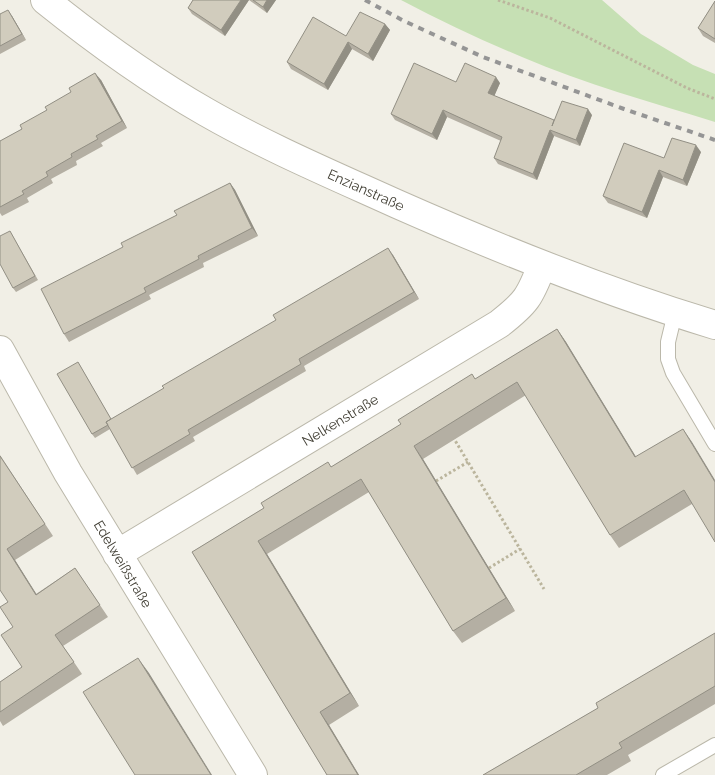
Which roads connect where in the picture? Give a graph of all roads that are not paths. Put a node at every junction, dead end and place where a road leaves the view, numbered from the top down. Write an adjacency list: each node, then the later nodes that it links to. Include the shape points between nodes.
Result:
1 (45, 0): 2 (street, Enzianstraße, via 138,70 206,112 330,174)
2 (542, 265): 3 (street, Enzianstraße); 7 (street, Nelkenstraße, via 532,292 519,308 498,324)
3 (675, 313): 4 (street, Enzianstraße); 6 (lane, via 668,342 668,359)
4 (715, 325)
5 (0, 350): 7 (street, Edelweißstraße)
6 (715, 444)
7 (117, 554): 9 (street, Edelweißstraße)
8 (715, 745): 10 (lane)
9 (253, 775)
10 (663, 775)

